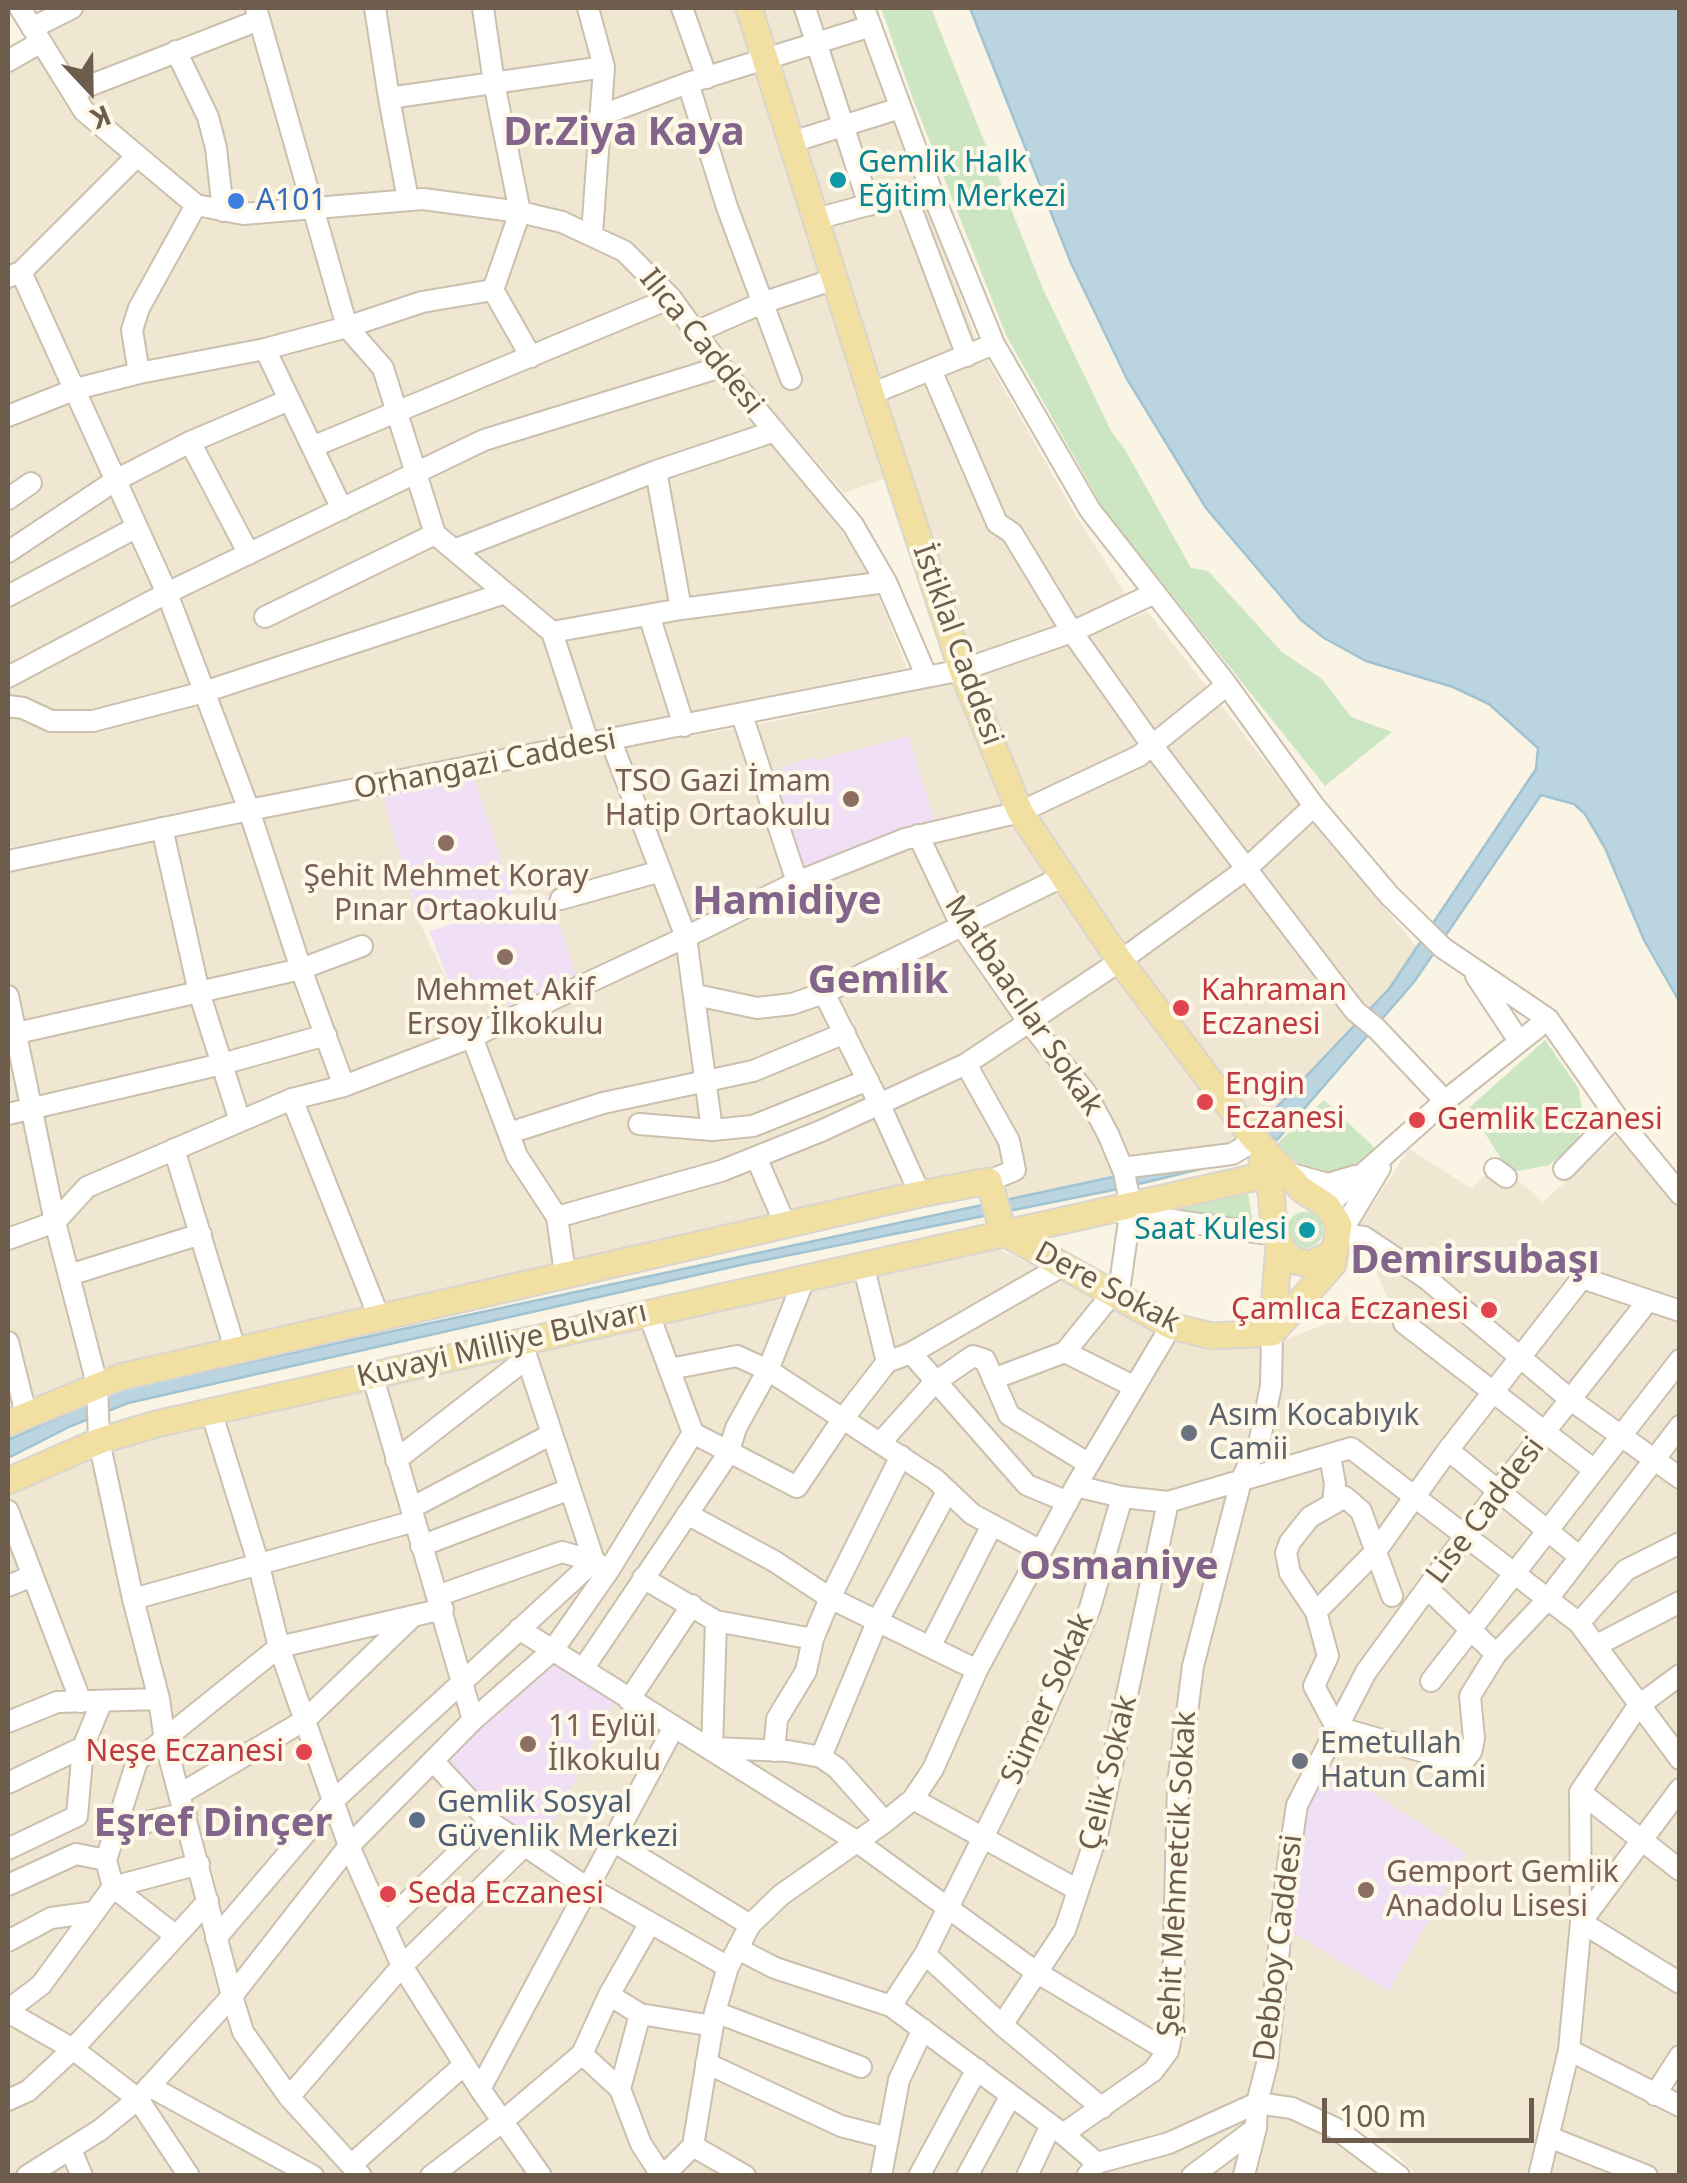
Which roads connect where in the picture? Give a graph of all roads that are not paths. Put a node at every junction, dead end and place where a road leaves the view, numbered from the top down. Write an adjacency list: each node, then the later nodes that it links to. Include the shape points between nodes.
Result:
1 (20, 8): 9 (street); 12 (street, Ilıca Caddesi)
2 (72, 8): 12 (street)
3 (375, 8): 21 (street)
4 (483, 8): 19 (street)
5 (588, 8): 17 (street)
6 (682, 8): 18 (street)
7 (749, 8): 16 (main road, İstiklal Caddesi)
8 (805, 8): 13 (street)
9 (8, 12)
10 (258, 14): 14 (street); 32 (street)
11 (868, 17): 13 (street); 22 (street)
12 (37, 35): 15 (street); 20 (street, Ilıca Caddesi)
13 (818, 44): 16 (street); 24 (street)
14 (176, 50): 20 (street); 33 (street, via 208,117)
15 (8, 60)
16 (766, 62): 18 (street); 25 (main road, İstiklal Caddesi)
17 (604, 67): 19 (street); 23 (street)
18 (698, 81): 23 (street); 41 (street, via 718,179)
19 (494, 82): 21 (street); 34 (street)
20 (73, 92): 26 (street, Ilıca Caddesi, via 84,111)
21 (389, 98): 29 (street)
22 (900, 108): 24 (street); 27 (street)
23 (602, 115): 36 (street)
24 (845, 126): 25 (street); 31 (street)
25 (792, 142): 35 (main road, İstiklal Caddesi)
26 (136, 157): 30 (street, Ilıca Caddesi); 37 (street)
27 (930, 187): 28 (street); 44 (street)
28 (906, 195): 31 (street); 46 (street)
29 (408, 200): 32 (street, Ilıca Caddesi); 34 (street, Ilıca Caddesi)
30 (196, 205): 33 (street, Ilıca Caddesi); 50 (street, via 132,330)
31 (870, 205): 35 (street)
32 (312, 208): 33 (street, Ilıca Caddesi); 42 (street)
33 (223, 211)
34 (520, 212): 36 (street, Ilıca Caddesi); 39 (street)
35 (816, 218): 38 (main road, İstiklal Caddesi)
36 (592, 234): 40 (street, Ilıca Caddesi, via 624,251)
37 (14, 275): 52 (street)
38 (835, 280): 41 (street); 53 (main road, İstiklal Caddesi)
39 (493, 290): 42 (street, via 422,302); 47 (street)
40 (671, 298): 43 (street, Ilıca Caddesi); 47 (street)
41 (762, 303): 43 (street); 51 (street)
42 (346, 327): 45 (street); 55 (street, via 383,368)
43 (698, 332): 48 (street, Ilıca Caddesi)
44 (994, 344): 46 (street); 74 (street, via 1090,510)
45 (265, 349): 50 (street); 54 (street)
46 (968, 356): 49 (street)
47 (531, 357): 55 (street)
48 (721, 368): 57 (street, Ilıca Caddesi); 61 (street, via 484,440)
49 (931, 370): 53 (street); 80 (street, via 997,523 1012,533)
50 (139, 373): 52 (street)
51 (791, 379)
52 (76, 389): 56 (street); 62 (street)
53 (871, 394): 81 (main road, İstiklal Caddesi)
54 (289, 400): 58 (street); 59 (street)
55 (400, 412): 59 (street); 61 (street)
56 (8, 416)
57 (775, 431): 60 (street); 71 (street, Ilıca Caddesi, via 853,525)
58 (190, 442): 62 (street); 70 (street)
59 (312, 447): 65 (street)
60 (656, 471): 68 (street); 76 (street)
61 (414, 473): 65 (street); 67 (street)
62 (116, 480): 66 (street); 69 (street)
63 (31, 483): 64 (street)
64 (8, 499)
65 (342, 509): 70 (street)
66 (137, 527): 72 (street); 75 (street)
67 (435, 534): 68 (street); 78 (street)
68 (454, 550): 73 (street)
69 (8, 552)
70 (249, 554): 72 (street)
71 (886, 582): 76 (street); 82 (street, Ilıca Caddesi)
72 (168, 593): 83 (street); 85 (street)
73 (505, 593): 79 (street); 85 (street)
74 (1155, 594): 80 (street, Orhangazi Caddesi); 84 (street)
75 (8, 596)
76 (681, 609): 77 (street)
77 (649, 615): 79 (street); 88 (street)
78 (265, 617)
79 (552, 632): 90 (street)
80 (1072, 632): 81 (street, Orhangazi Caddesi); 91 (street)
81 (962, 670): 82 (street, Orhangazi Caddesi); 94 (main road, İstiklal Caddesi)
82 (926, 676): 87 (street, Orhangazi Caddesi)
83 (8, 677): 86 (street)
84 (1227, 684): 91 (street); 92 (street)
85 (204, 692): 86 (street, via 93,720 51,721); 93 (street)
86 (15, 707)
87 (742, 715): 88 (street, Orhangazi Caddesi); 101 (street)
88 (684, 726): 89 (street, Orhangazi Caddesi)
89 (611, 741): 90 (street, Orhangazi Caddesi); 99 (street)
90 (589, 745): 93 (street, Orhangazi Caddesi)
91 (1152, 745): 94 (street); 98 (street)
92 (1314, 806): 98 (street); 107 (street, via 1420,927)
93 (249, 810): 95 (street, Orhangazi Caddesi); 108 (street)
94 (1020, 812): 96 (street); 100 (main road, İstiklal Caddesi)
95 (162, 828): 97 (street, Orhangazi Caddesi); 109 (street)
96 (918, 835): 101 (street); 103 (street, Matbaacılar Sokak)
97 (8, 860)
98 (1246, 870): 106 (street); 126 (street, via 1355,1012)
99 (661, 871): 102 (street); 104 (street)
100 (1062, 877): 103 (street); 106 (main road, İstiklal Caddesi)
101 (797, 882): 104 (street)
102 (562, 899)
103 (961, 925): 110 (street); 114 (street, Matbaacılar Sokak)
104 (686, 938): 111 (street); 118 (street)
105 (362, 946): 108 (street)
106 (1120, 962): 114 (street); 137 (main road, İstiklal Caddesi)
107 (1469, 966): 113 (street); 119 (street)
108 (300, 968): 109 (street); 117 (street)
109 (199, 992): 116 (street); 120 (street)
110 (824, 993): 111 (street, via 757,1008); 115 (street)
111 (696, 995): 123 (street)
112 (8, 996): 116 (street)
113 (1548, 1019): 119 (street); 130 (street)
114 (1028, 1021): 121 (street); 143 (street, Matbaacılar Sokak, via 1086,1093)
115 (845, 1032): 122 (street); 123 (street, via 753,1072)
116 (11, 1035): 128 (street)
117 (326, 1035): 120 (street); 124 (street)
118 (472, 1037): 124 (street); 134 (street)
119 (1519, 1041): 126 (street)
120 (222, 1064): 128 (street); 131 (street)
121 (966, 1064): 127 (street); 145 (street, via 1010,1141 1015,1170)
122 (868, 1080): 127 (street); 133 (street, via 752,1126)
123 (707, 1083): 133 (street); 134 (street, via 603,1103)
124 (344, 1086): 125 (street)
125 (292, 1099): 131 (street); 162 (street)
126 (1445, 1101): 136 (street)
127 (880, 1103): 138 (street); 141 (street)
128 (30, 1110): 129 (street); 147 (street)
129 (8, 1114)
130 (1616, 1116): 139 (street); 142 (street)
131 (240, 1121): 135 (street)
132 (639, 1124): 133 (street)
133 (712, 1130)
134 (509, 1134): 146 (street)
135 (174, 1148): 147 (street, via 87,1188); 150 (street)
136 (1391, 1150): 140 (street); 151 (street)
137 (1264, 1154): 140 (street, via 1328,1184); 143 (main road); 143 (street, via 1244,1147); 144 (main road, İstiklal Caddesi); 149 (main road)
138 (756, 1157): 146 (street); 148 (street)
139 (1564, 1169)
140 (1366, 1171): 144 (street)
141 (920, 1194): 145 (main road, Kuvayi Milliye Bulvarı); 148 (main road, Kuvayi Milliye Bulvarı)
142 (1680, 1194)
143 (1124, 1195): 145 (main road); 149 (street); 158 (street, via 1120,1284)
144 (1322, 1204): 149 (main road, via 1295,1200); 151 (main road, via 1334,1214)
145 (996, 1206): 153 (main road, Kuvayi Milliye Bulvarı); 154 (main road, Dere Sokak)
146 (557, 1217): 155 (street)
147 (55, 1222): 152 (street); 156 (street)
148 (785, 1224): 155 (main road, Kuvayi Milliye Bulvarı)
149 (1276, 1233): 151 (main road, via 1294,1261 1311,1264 1330,1254); 165 (main road)
150 (200, 1234): 156 (street); 168 (street)
151 (1340, 1234): 165 (main road, via 1333,1264); 171 (street, via 1380,1246)
152 (8, 1239)
153 (864, 1264): 157 (main road, Kuvayi Milliye Bulvarı); 173 (street)
154 (1062, 1266): 158 (main road, Dere Sokak); 170 (street)
155 (565, 1273): 162 (main road, Kuvayi Milliye Bulvarı)
156 (69, 1276): 183 (street)
157 (805, 1277): 160 (main road, Kuvayi Milliye Bulvarı); 175 (street)
158 (1112, 1294): 164 (main road, Dere Sokak); 169 (street)
159 (1647, 1302): 161 (street); 171 (street, via 1582,1278); 181 (street, Lise Caddesi)
160 (648, 1312): 167 (main road, Kuvayi Milliye Bulvarı); 174 (street)
161 (1680, 1312)
162 (379, 1317): 168 (main road, Kuvayi Milliye Bulvarı)
163 (1404, 1322): 180 (street)
164 (1171, 1326): 165 (main road, Dere Sokak, via 1212,1336); 179 (street)
165 (1272, 1333): 201 (street, Şehit Mehmetcik Sokak, via 1260,1439)
166 (8, 1342): 184 (street)
167 (524, 1349): 176 (main road, Kuvayi Milliye Bulvarı); 189 (street); 196 (street)
168 (236, 1352): 183 (main road, Kuvayi Milliye Bulvarı)
169 (1065, 1352): 177 (street); 179 (street)
170 (911, 1353): 173 (street); 178 (street)
171 (1521, 1356): 180 (street); 181 (street)
172 (1679, 1361): 190 (street)
173 (887, 1362): 185 (street)
174 (670, 1369): 175 (street, via 737,1356); 187 (street)
175 (768, 1370): 185 (street); 193 (street)
176 (372, 1374): 182 (main road, Kuvayi Milliye Bulvarı); 196 (street)
177 (993, 1380): 178 (street, via 985,1360 973,1356); 198 (street, via 1008,1414)
178 (934, 1383): 191 (street); 206 (street, via 1027,1485)
179 (1135, 1387): 198 (street)
180 (1491, 1392): 188 (street); 192 (street)
181 (1571, 1400): 188 (street, Lise Caddesi); 190 (street)
182 (211, 1411): 183 (main road, Kuvayi Milliye Bulvarı); 222 (street)
183 (98, 1412): 184 (main road, Kuvayi Milliye Bulvarı); 202 (main road, Kuvayi Milliye Bulvarı); 231 (street)
184 (17, 1418)
185 (842, 1420): 191 (street); 193 (street, via 797,1488)
186 (1680, 1426): 197 (street)
187 (692, 1433): 193 (street); 223 (street)
188 (1544, 1433): 199 (street); 204 (street, Lise Caddesi)
189 (552, 1434): 203 (street); 212 (street)
190 (1620, 1435): 197 (street); 199 (street)
191 (881, 1442): 194 (street)
192 (1448, 1450): 204 (street); 207 (street)
193 (728, 1454): 213 (street)
194 (901, 1456): 205 (street); 230 (street)
195 (1330, 1456): 201 (street); 207 (street, via 1351,1448); 210 (street)
196 (396, 1460): 212 (street)
197 (1653, 1460): 200 (street); 221 (street)
198 (1089, 1464): 206 (street)
199 (1594, 1470): 215 (street)
200 (1680, 1478)
201 (1241, 1481): 209 (street); 318 (street, Şehit Mehmetcik Sokak, via 1193,1666 1180,1764)
202 (8, 1482)
203 (570, 1489): 217 (street); 223 (street)
204 (1498, 1491): 215 (street); 216 (street, Lise Caddesi)
205 (948, 1492): 214 (street); 239 (street)
206 (1072, 1494): 208 (street); 219 (street)
207 (1414, 1495): 216 (street); 220 (street)
208 (1122, 1496): 209 (street); 281 (street, Sümer Sokak, via 1090,1608)
209 (1168, 1502): 292 (street, Çelik Sokak, via 1098,1831)
210 (1334, 1504): 220 (street, via 1344,1497 1353,1502); 236 (street, via 1310,1517 1286,1553 1290,1574)
211 (8, 1511): 224 (street)
212 (413, 1514): 217 (street); 222 (street)
213 (686, 1514): 226 (street); 230 (street)
214 (991, 1527): 219 (street); 246 (street)
215 (1548, 1532): 221 (street); 225 (street)
216 (1464, 1537): 225 (street); 228 (street, Lise Caddesi)
217 (421, 1546): 233 (street)
218 (1678, 1547): 240 (street, via 1626,1570)
219 (1041, 1551): 250 (street)
220 (1376, 1551): 229 (street); 236 (street)
221 (1580, 1557): 232 (street)
222 (258, 1562): 231 (street); 245 (street)
223 (602, 1566): 233 (street, via 562,1552); 241 (street); 247 (street)
224 (32, 1576): 227 (street); 256 (street)
225 (1514, 1576): 232 (street); 242 (street)
226 (643, 1578): 235 (street); 249 (street)
227 (8, 1586)
228 (1428, 1589): 242 (street); 261 (street, Lise Caddesi, via 1366,1672)
229 (1392, 1596)
230 (830, 1598): 239 (street); 243 (street)
231 (133, 1599): 254 (street)
232 (1546, 1600): 240 (street); 248 (street)
233 (440, 1602): 237 (street); 253 (street)
234 (1680, 1602): 244 (street)
235 (692, 1606): 238 (street); 255 (street)
236 (1316, 1612): 261 (street, via 1328,1656 1314,1686)
237 (414, 1615): 245 (street); 258 (street)
238 (716, 1621): 243 (street); 265 (street)
239 (877, 1622): 246 (street); 267 (street)
240 (1579, 1623): 244 (street)
241 (518, 1629): 247 (street); 253 (street)
242 (1473, 1631): 248 (street); 252 (street)
243 (813, 1639): 266 (street, via 806,1670 777,1718)
244 (1597, 1645): 257 (street)
245 (279, 1647): 258 (street); 263 (street)
246 (930, 1647): 250 (street)
247 (552, 1650): 249 (street); 259 (street)
248 (1496, 1654): 261 (street, via 1470,1696 1474,1738 1462,1763)
249 (583, 1669): 255 (street)
250 (977, 1670): 273 (street, via 933,1769)
251 (1680, 1674): 257 (street)
252 (1431, 1681)
253 (460, 1682): 259 (street); 274 (street)
254 (158, 1699): 256 (street); 263 (street)
255 (628, 1700): 262 (street)
256 (91, 1702): 260 (street, via 57,1702); 264 (street)
257 (1638, 1706): 268 (street); 272 (street)
258 (305, 1720): 274 (street); 275 (street)
259 (474, 1720): 269 (street)
260 (8, 1722)
261 (1336, 1727): 332 (street, Debboy Caddesi, via 1297,1805)
262 (674, 1728): 265 (street); 282 (street)
263 (165, 1741): 275 (street); 278 (street, via 137,1761)
264 (84, 1747): 270 (street); 285 (street, via 77,1816)
265 (712, 1748): 266 (street); 280 (street)
266 (774, 1750): 267 (street)
267 (821, 1757): 277 (street)
268 (1680, 1759)
269 (434, 1762): 276 (street); 284 (street)
270 (8, 1783)
271 (1680, 1789): 279 (street)
272 (1580, 1792): 279 (street); 296 (street)
273 (912, 1799): 277 (street); 281 (street)
274 (334, 1801): 284 (street); 301 (street)
275 (183, 1803): 278 (street); 287 (street)
276 (490, 1822): 283 (street); 298 (street)
277 (885, 1822): 280 (street)
278 (113, 1830): 286 (street)
279 (1642, 1839): 288 (street); 296 (street)
280 (856, 1840): 294 (street); 299 (street)
281 (983, 1840): 292 (street); 294 (street, Sümer Sokak)
282 (613, 1842): 291 (street); 299 (street)
283 (526, 1844): 291 (street); 305 (street)
284 (349, 1846): 298 (street); 309 (street)
285 (8, 1849)
286 (106, 1860): 289 (street, via 76,1854); 290 (street)
287 (199, 1864): 290 (street); 293 (street)
288 (1680, 1870)
289 (8, 1885)
290 (113, 1887): 295 (street); 300 (street)
291 (588, 1887): 297 (street); 325 (street)
292 (1078, 1890): 306 (street, Çelik Sokak, via 1065,1930)
293 (208, 1901): 300 (street); 301 (street)
294 (948, 1908): 303 (street, Sümer Sokak); 306 (street)
295 (95, 1912): 302 (street, via 51,1918); 311 (street, via 40,1985)
296 (1580, 1922): 307 (street); 317 (street)
297 (650, 1923): 304 (street); 308 (street)
298 (384, 1925): 305 (street)
299 (750, 1926): 304 (street)
300 (176, 1936): 316 (street)
301 (216, 1938): 309 (street)
302 (8, 1941)
303 (925, 1954): 310 (street, Sümer Sokak); 314 (street)
304 (733, 1958): 310 (street); 313 (street)
305 (402, 1966): 322 (street); 330 (street)
306 (1036, 1972): 314 (street, Çelik Sokak); 318 (street)
307 (1680, 1983)
308 (610, 1994): 312 (street); 319 (street)
309 (232, 1996): 327 (street); 330 (street, via 243,2032)
310 (891, 2006): 315 (street)
311 (8, 2011): 316 (street)
312 (640, 2014): 313 (street); 326 (street)
313 (714, 2019): 321 (street); 323 (street)
314 (1002, 2025): 334 (street)
315 (923, 2029): 324 (street); 339 (street, via 898,2080)
316 (73, 2049): 327 (street); 331 (street)
317 (1569, 2050): 328 (street); 338 (street)
318 (1168, 2051): 334 (street, Şehit Mehmetcik Sokak, via 1153,2071)
319 (582, 2054): 326 (street); 335 (street)
320 (1680, 2056): 328 (street)
321 (706, 2063): 339 (street, via 841,2126); 341 (street)
322 (464, 2065): 325 (street); 344 (street)
323 (861, 2067)
324 (977, 2069): 329 (street); 355 (street)
325 (480, 2089): 335 (street)
326 (620, 2089): 353 (street)
327 (144, 2092): 342 (street); 346 (street); 350 (street)
328 (1655, 2094): 333 (street)
329 (1010, 2097): 337 (street); 356 (street)
330 (289, 2098): 340 (street)
331 (8, 2100)
332 (1257, 2104): 336 (street, Debboy Caddesi); 343 (street); 359 (street, via 1292,2108 1336,2128)
333 (1680, 2106)
334 (1102, 2108): 337 (street, Şehit Mehmetcik Sokak)
335 (503, 2121): 351 (street); 352 (street)
336 (1256, 2128): 347 (street, Debboy Caddesi); 358 (street)
337 (1056, 2130): 343 (street); 357 (street)
338 (1549, 2137): 360 (street); 361 (street)
339 (888, 2138): 354 (street)
340 (334, 2146): 344 (street); 346 (street)
341 (693, 2146): 345 (street); 353 (street)
342 (71, 2150): 348 (street); 349 (street)
343 (1092, 2169)
344 (356, 2170)
345 (735, 2173)
346 (312, 2175)
347 (1244, 2175)
348 (27, 2176)
349 (82, 2176)
350 (190, 2176)
351 (431, 2176)
352 (542, 2176)
353 (662, 2176)
354 (881, 2176)
355 (920, 2176)
356 (967, 2176)
357 (1027, 2176)
358 (1192, 2176)
359 (1399, 2176)
360 (1539, 2176)
361 (1646, 2176)

